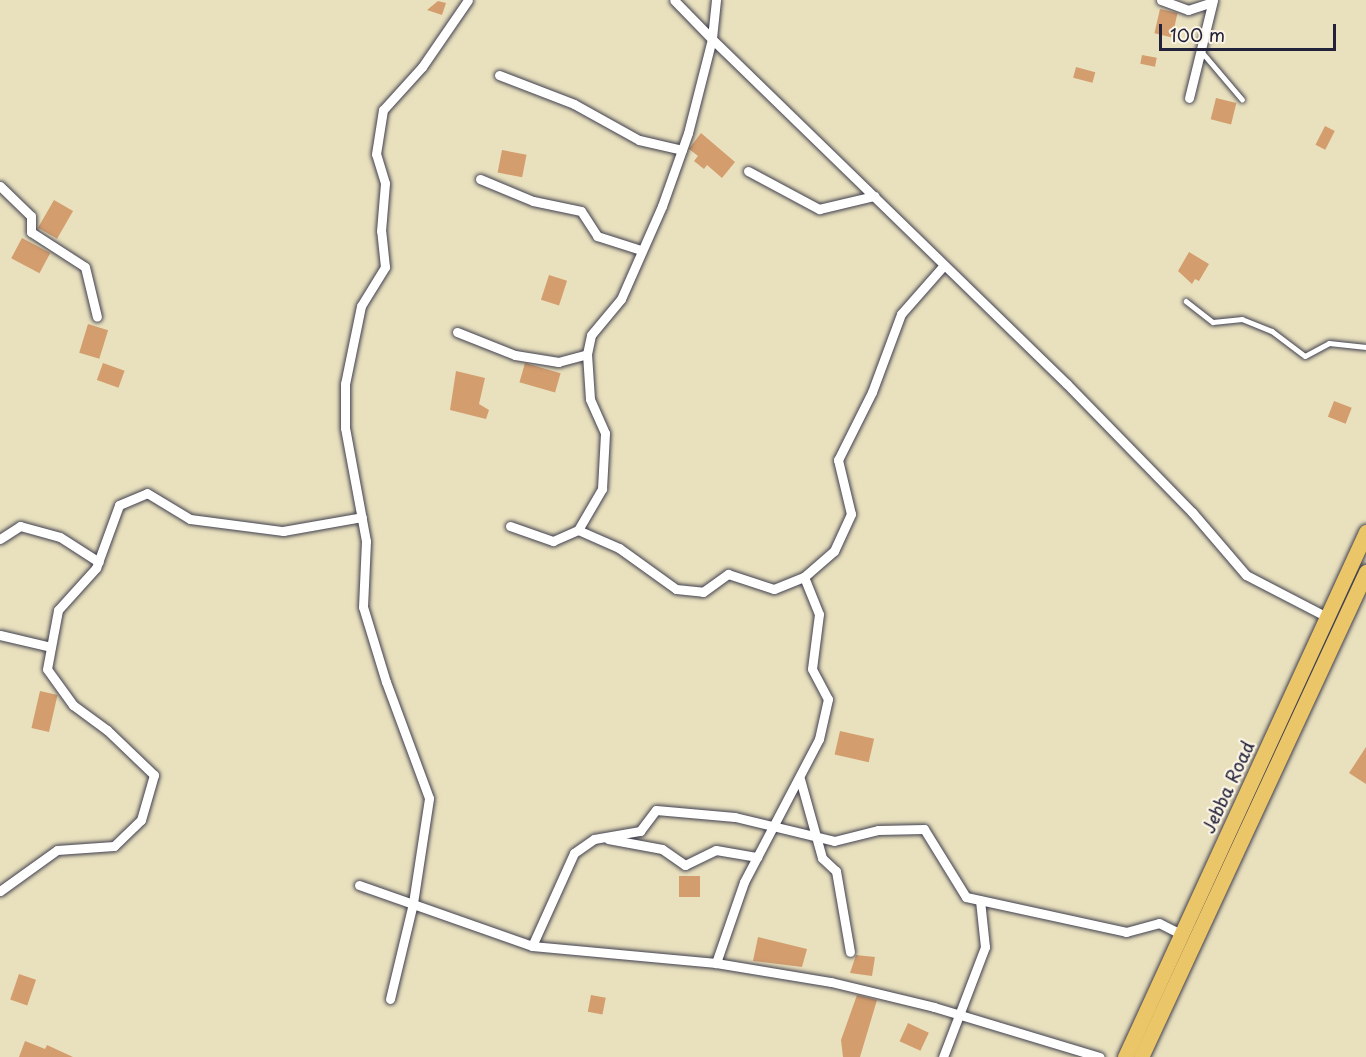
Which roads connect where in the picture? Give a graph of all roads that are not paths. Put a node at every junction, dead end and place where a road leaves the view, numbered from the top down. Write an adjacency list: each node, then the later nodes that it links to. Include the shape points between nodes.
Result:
1 (468, 0): 23 (street, via 422,67 383,110 376,154 385,183 381,231 385,267 361,306 345,384 345,429)
2 (674, 0): 6 (street)
3 (716, 0): 6 (street)
4 (1161, 0): 5 (street, via 1188,10)
5 (1212, 1): 7 (street)
6 (712, 39): 11 (street); 15 (street)
7 (1200, 50): 9 (street); 10 (lane)
8 (499, 75): 11 (street, via 574,104 639,140)
9 (1189, 98)
10 (1242, 99)
11 (682, 150): 16 (street)
12 (748, 171): 15 (street, via 819,209)
13 (480, 179): 16 (street, via 533,201 581,211 597,236)
14 (0, 186): 19 (street, via 31,216 31,232 85,267)
15 (874, 196): 17 (street)
16 (641, 250): 22 (street, via 621,299 591,335)
17 (944, 265): 30 (street, via 901,314 872,392 838,460 851,514 834,551); 31 (street, via 1165,484 1246,574)
18 (1186, 301): 21 (lane, via 1213,322 1242,319 1272,331 1305,356 1329,342)
19 (98, 317)
20 (457, 332): 22 (street, via 515,355 548,361)
21 (1366, 347)
22 (587, 354): 25 (street, via 590,399 605,433 602,489)
23 (362, 517): 28 (street, via 283,531 190,519 147,493 119,505); 42 (street, via 366,541 363,607 429,798)
24 (510, 526): 25 (street, via 553,541)
25 (578, 530): 30 (street, via 619,548 676,589 703,592 728,574 774,589)
26 (1366, 532): 31 (highway, Jebba Road)
27 (0, 539): 28 (street, via 20,526 60,537)
28 (99, 562): 33 (street, via 58,610)
29 (1366, 572): 52 (highway)
30 (804, 577): 34 (street, via 819,614 812,669 828,699 819,739)
31 (1327, 616): 43 (highway, Jebba Road)
32 (0, 635): 33 (street)
33 (51, 647): 40 (street, via 46,669 73,705 154,775 141,819 114,846 57,850)
34 (800, 779): 35 (street); 36 (street)
35 (774, 827): 36 (street); 37 (street, via 735,817 656,810 640,831); 38 (street)
36 (817, 837): 41 (street, via 834,841 878,830 924,829 966,897); 45 (street, via 822,858 836,871)
37 (602, 838): 38 (street, via 662,849 685,865 716,850); 44 (street, via 574,853)
38 (757, 857): 46 (street, via 744,882)
39 (359, 885): 42 (street)
40 (0, 891)
41 (980, 900): 43 (street, via 1126,932 1159,923); 48 (street, via 986,947)
42 (413, 903): 44 (street); 47 (street)
43 (1181, 934): 51 (highway, Jebba Road)
44 (532, 946): 46 (street)
45 (850, 952)
46 (716, 963): 48 (street, via 831,982)
47 (390, 999)
48 (957, 1013): 49 (street); 50 (street)
49 (943, 1057)
50 (1100, 1057)
51 (1125, 1057)
52 (1141, 1057)

